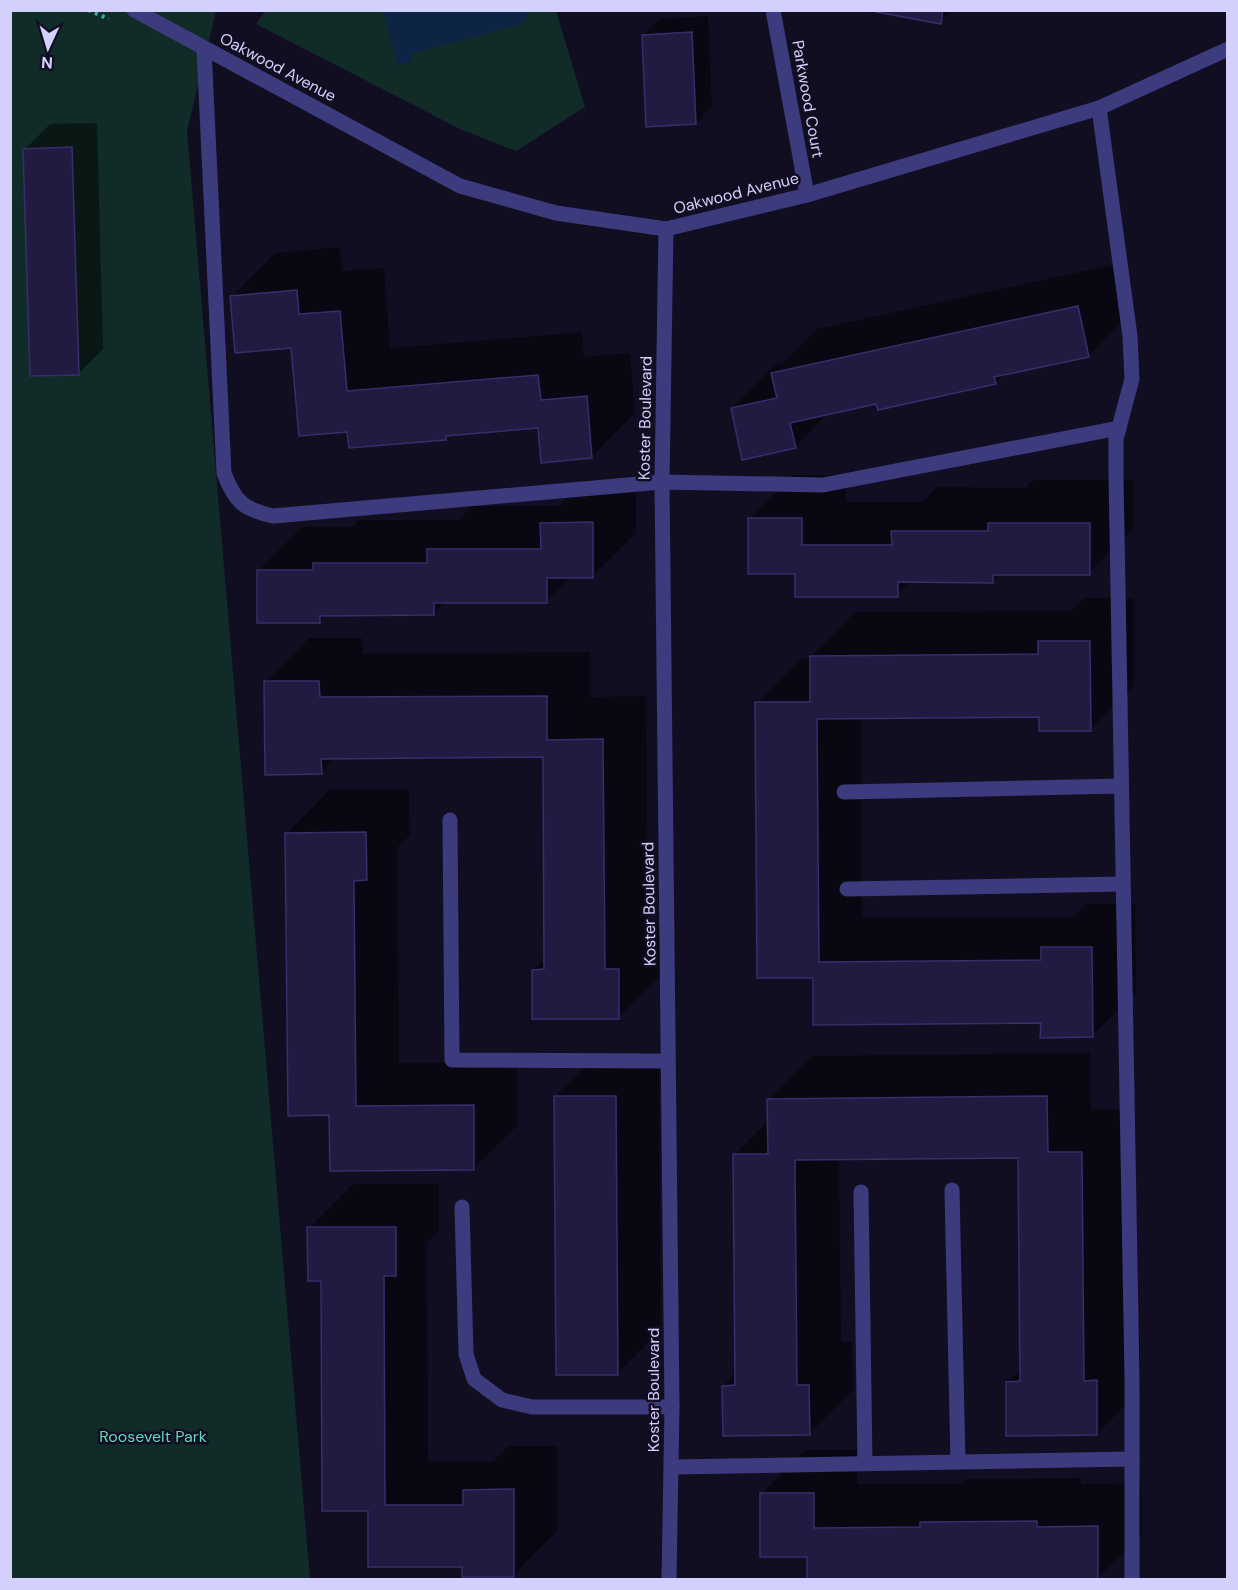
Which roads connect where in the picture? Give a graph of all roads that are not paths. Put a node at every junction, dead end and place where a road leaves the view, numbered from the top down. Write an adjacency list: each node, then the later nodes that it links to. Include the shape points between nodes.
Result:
1 (134, 10): 3 (street, Oakwood Avenue)
2 (773, 10): 6 (street, Parkwood Court)
3 (204, 48): 7 (street, Oakwood Avenue, via 460,186 556,213); 9 (street, via 224,473 232,494 251,511 273,516)
4 (1227, 49): 5 (street, Oakwood Avenue)
5 (1099, 108): 6 (street, Oakwood Avenue); 8 (street, via 1131,336 1132,379)
6 (807, 195): 7 (street, Oakwood Avenue)
7 (666, 229): 9 (street, Koster Boulevard)
8 (1119, 428): 9 (street, via 823,485); 10 (street, via 1116,475)
9 (662, 482): 15 (street, Koster Boulevard)
10 (1121, 786): 11 (street); 13 (street)
11 (844, 792)
12 (450, 820): 15 (street, via 452,1060)
13 (1123, 884): 14 (street); 20 (street)
14 (847, 889)
15 (668, 1061): 19 (street, Koster Boulevard)
16 (952, 1190): 21 (street)
17 (861, 1192): 22 (street)
18 (462, 1207): 19 (street, via 466,1354 474,1380 502,1400 532,1407)
19 (672, 1407): 23 (street, Koster Boulevard)
20 (1132, 1459): 21 (street); 25 (street)
21 (958, 1462): 22 (street)
22 (865, 1463): 23 (street)
23 (672, 1467): 24 (street, Koster Boulevard)
24 (669, 1580)
25 (1132, 1580)

